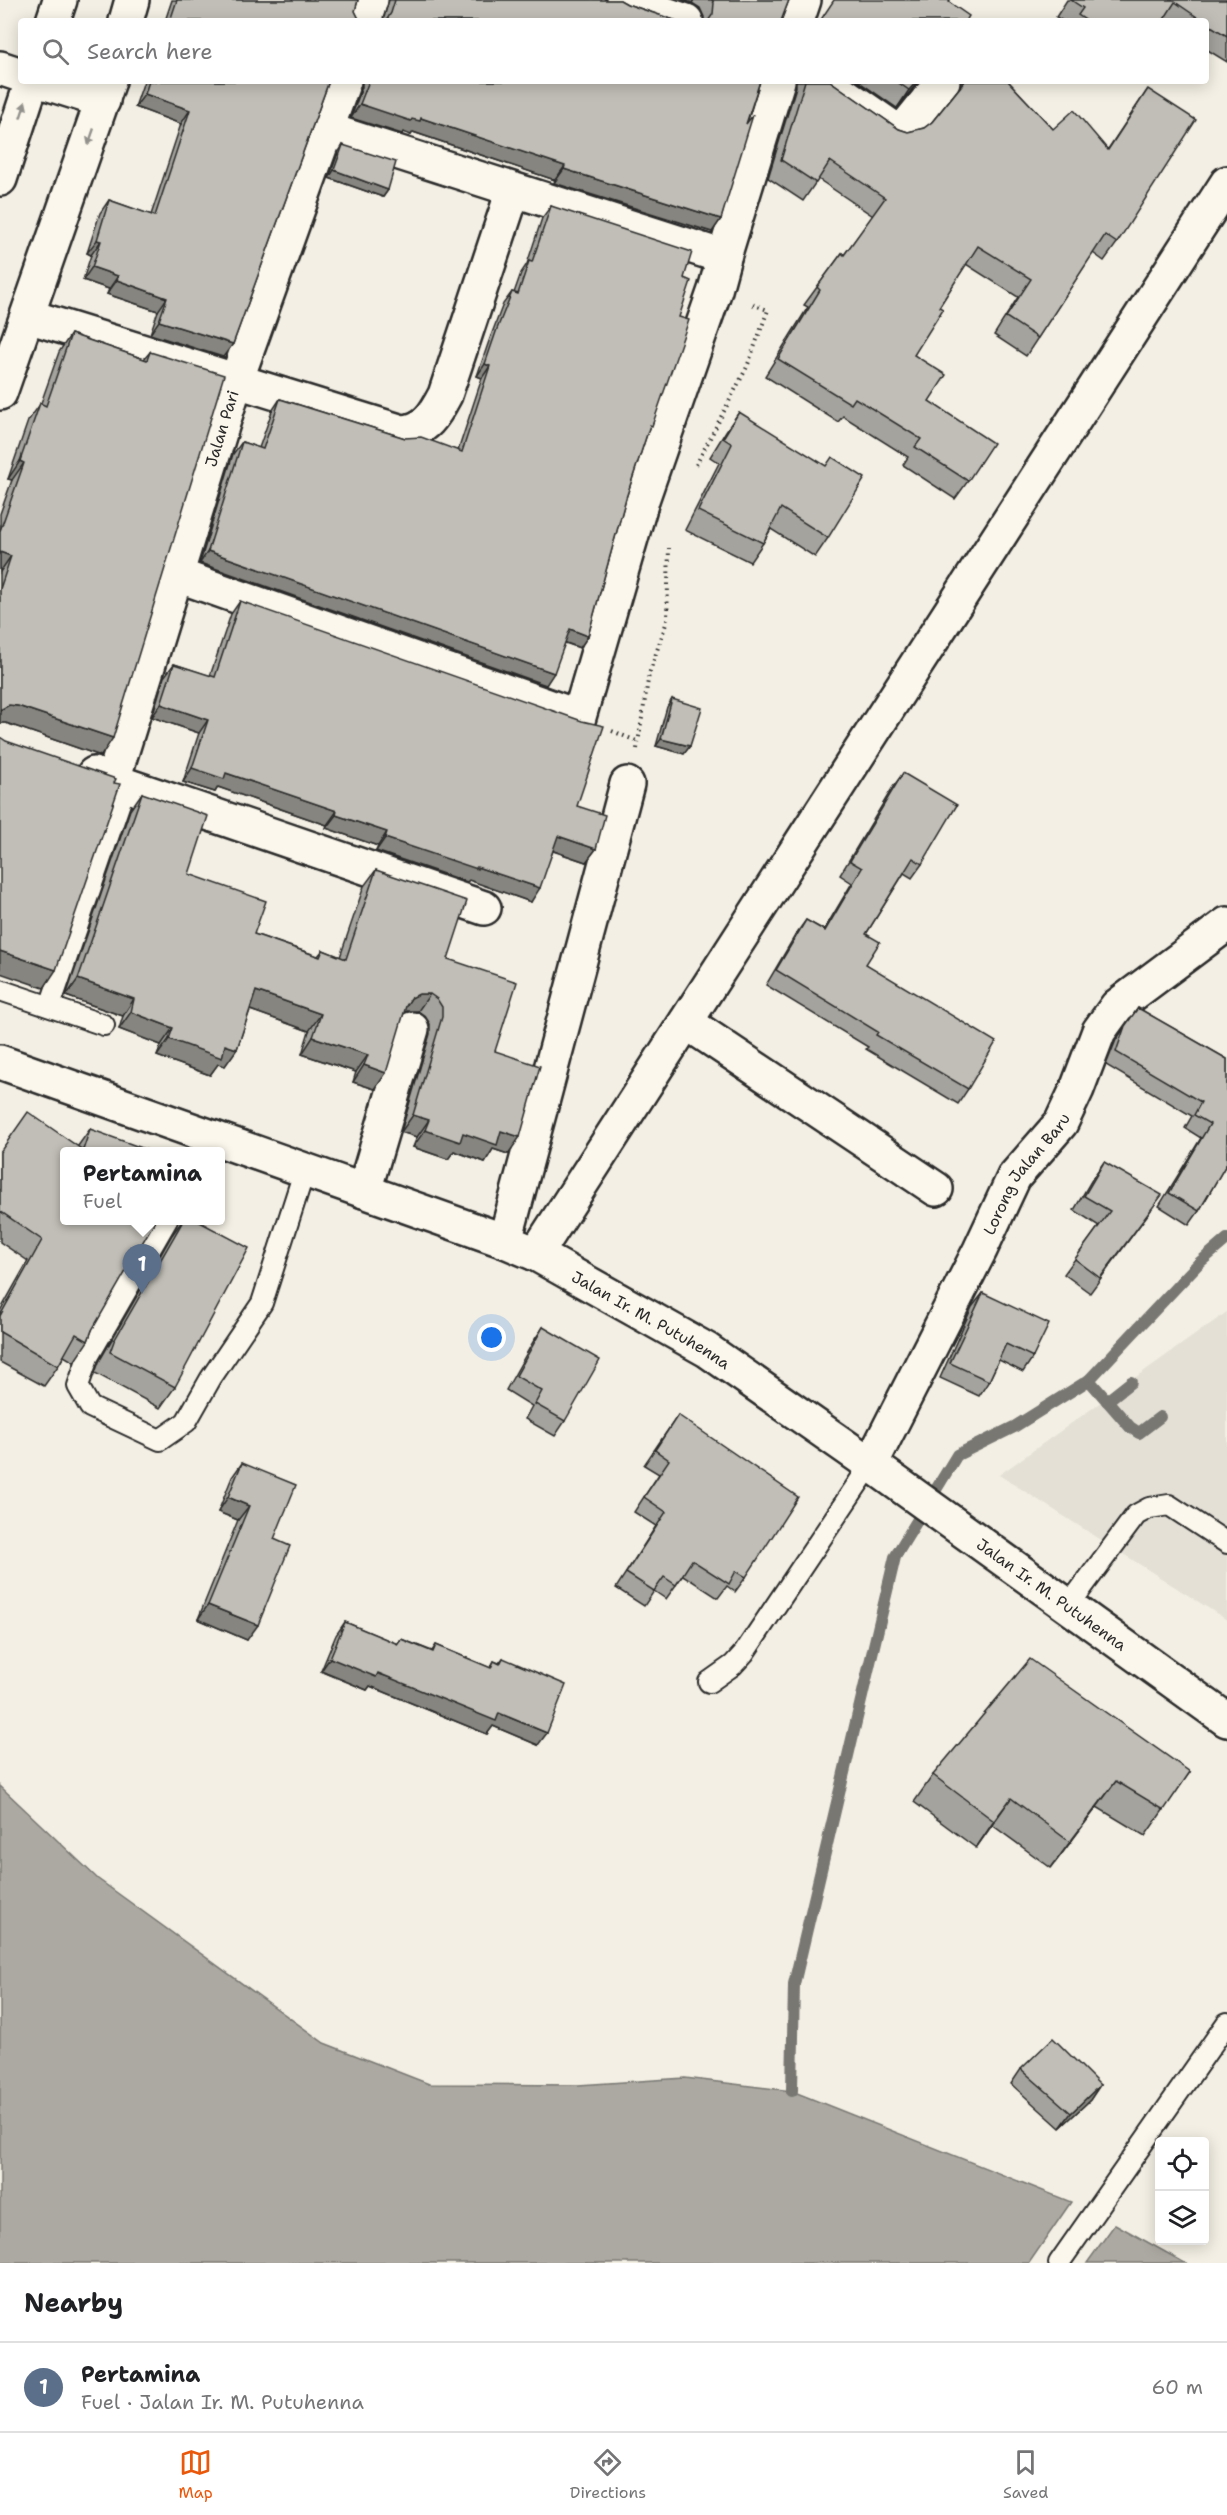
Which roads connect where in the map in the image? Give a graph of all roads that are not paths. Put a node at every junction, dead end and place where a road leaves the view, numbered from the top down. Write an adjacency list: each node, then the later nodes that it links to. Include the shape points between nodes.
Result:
1 (60, 0): 6 (main road)
2 (132, 0): 7 (main road)
3 (371, 0): 8 (main road)
4 (623, 0): 9 (main road)
5 (804, 0): 10 (main road)
6 (54, 18)
7 (127, 18)
8 (365, 18)
9 (677, 18)
10 (798, 18)
11 (0, 68): 12 (main road)
12 (18, 74)
13 (31, 84): 21 (main road, one-way to 13)
14 (60, 84): 19 (main road)
15 (343, 84): 20 (main road, Jalan Pari)
16 (777, 84): 24 (main road)
17 (829, 84): 18 (main road, via 897,131 905,128)
18 (941, 84)
19 (106, 91): 25 (main road, one-way to 25)
20 (328, 130): 23 (main road); 26 (main road, Jalan Pari)
21 (0, 179)
22 (1227, 183): 36 (main road)
23 (513, 191): 24 (main road); 26 (main road, via 445,395 437,411 415,431 402,432)
24 (724, 257): 28 (main road, via 643,497 579,717)
25 (28, 316): 26 (main road); 27 (main road)
26 (236, 381): 28 (main road, Jalan Pari)
27 (0, 393)
28 (177, 575): 30 (main road, Jalan Pari)
29 (68, 765): 30 (main road)
30 (119, 783): 32 (main road); 35 (lane)
31 (627, 784): 47 (main road)
32 (484, 908)
33 (1227, 924): 49 (main road, Lorong Jalan Baru, via 1117,1006 1103,1023 1061,1123 1014,1178)
34 (0, 990): 35 (lane)
35 (50, 1006): 37 (lane)
36 (686, 1022): 44 (main road); 48 (main road)
37 (104, 1025)
38 (412, 1029): 45 (main road)
39 (0, 1062): 40 (main road, Jalan Ir. M. Putuhenna)
40 (201, 1143): 41 (main road, Jalan Ir. M. Putuhenna)
41 (217, 1147)
42 (225, 1149): 43 (main road, Jalan Ir. M. Putuhenna)
43 (305, 1169): 45 (main road, Jalan Ir. M. Putuhenna); 46 (lane, via 262,1303 186,1422 160,1440 90,1407 78,1386 88,1358)
44 (936, 1189)
45 (364, 1191): 47 (main road, Jalan Ir. M. Putuhenna)
46 (165, 1225)
47 (504, 1240): 48 (main road, Jalan Ir. M. Putuhenna)
48 (536, 1254): 49 (main road, Jalan Ir. M. Putuhenna, via 707,1350)
49 (877, 1468): 51 (main road, Jalan Ir. M. Putuhenna); 52 (lane, via 744,1653)
50 (1227, 1543): 51 (lane, via 1169,1505 1149,1508 1136,1515)
51 (1069, 1605): 53 (main road, Jalan Ir. M. Putuhenna)
52 (710, 1682)
53 (1227, 1720)
54 (1227, 2023): 55 (lane)
55 (1059, 2263)

